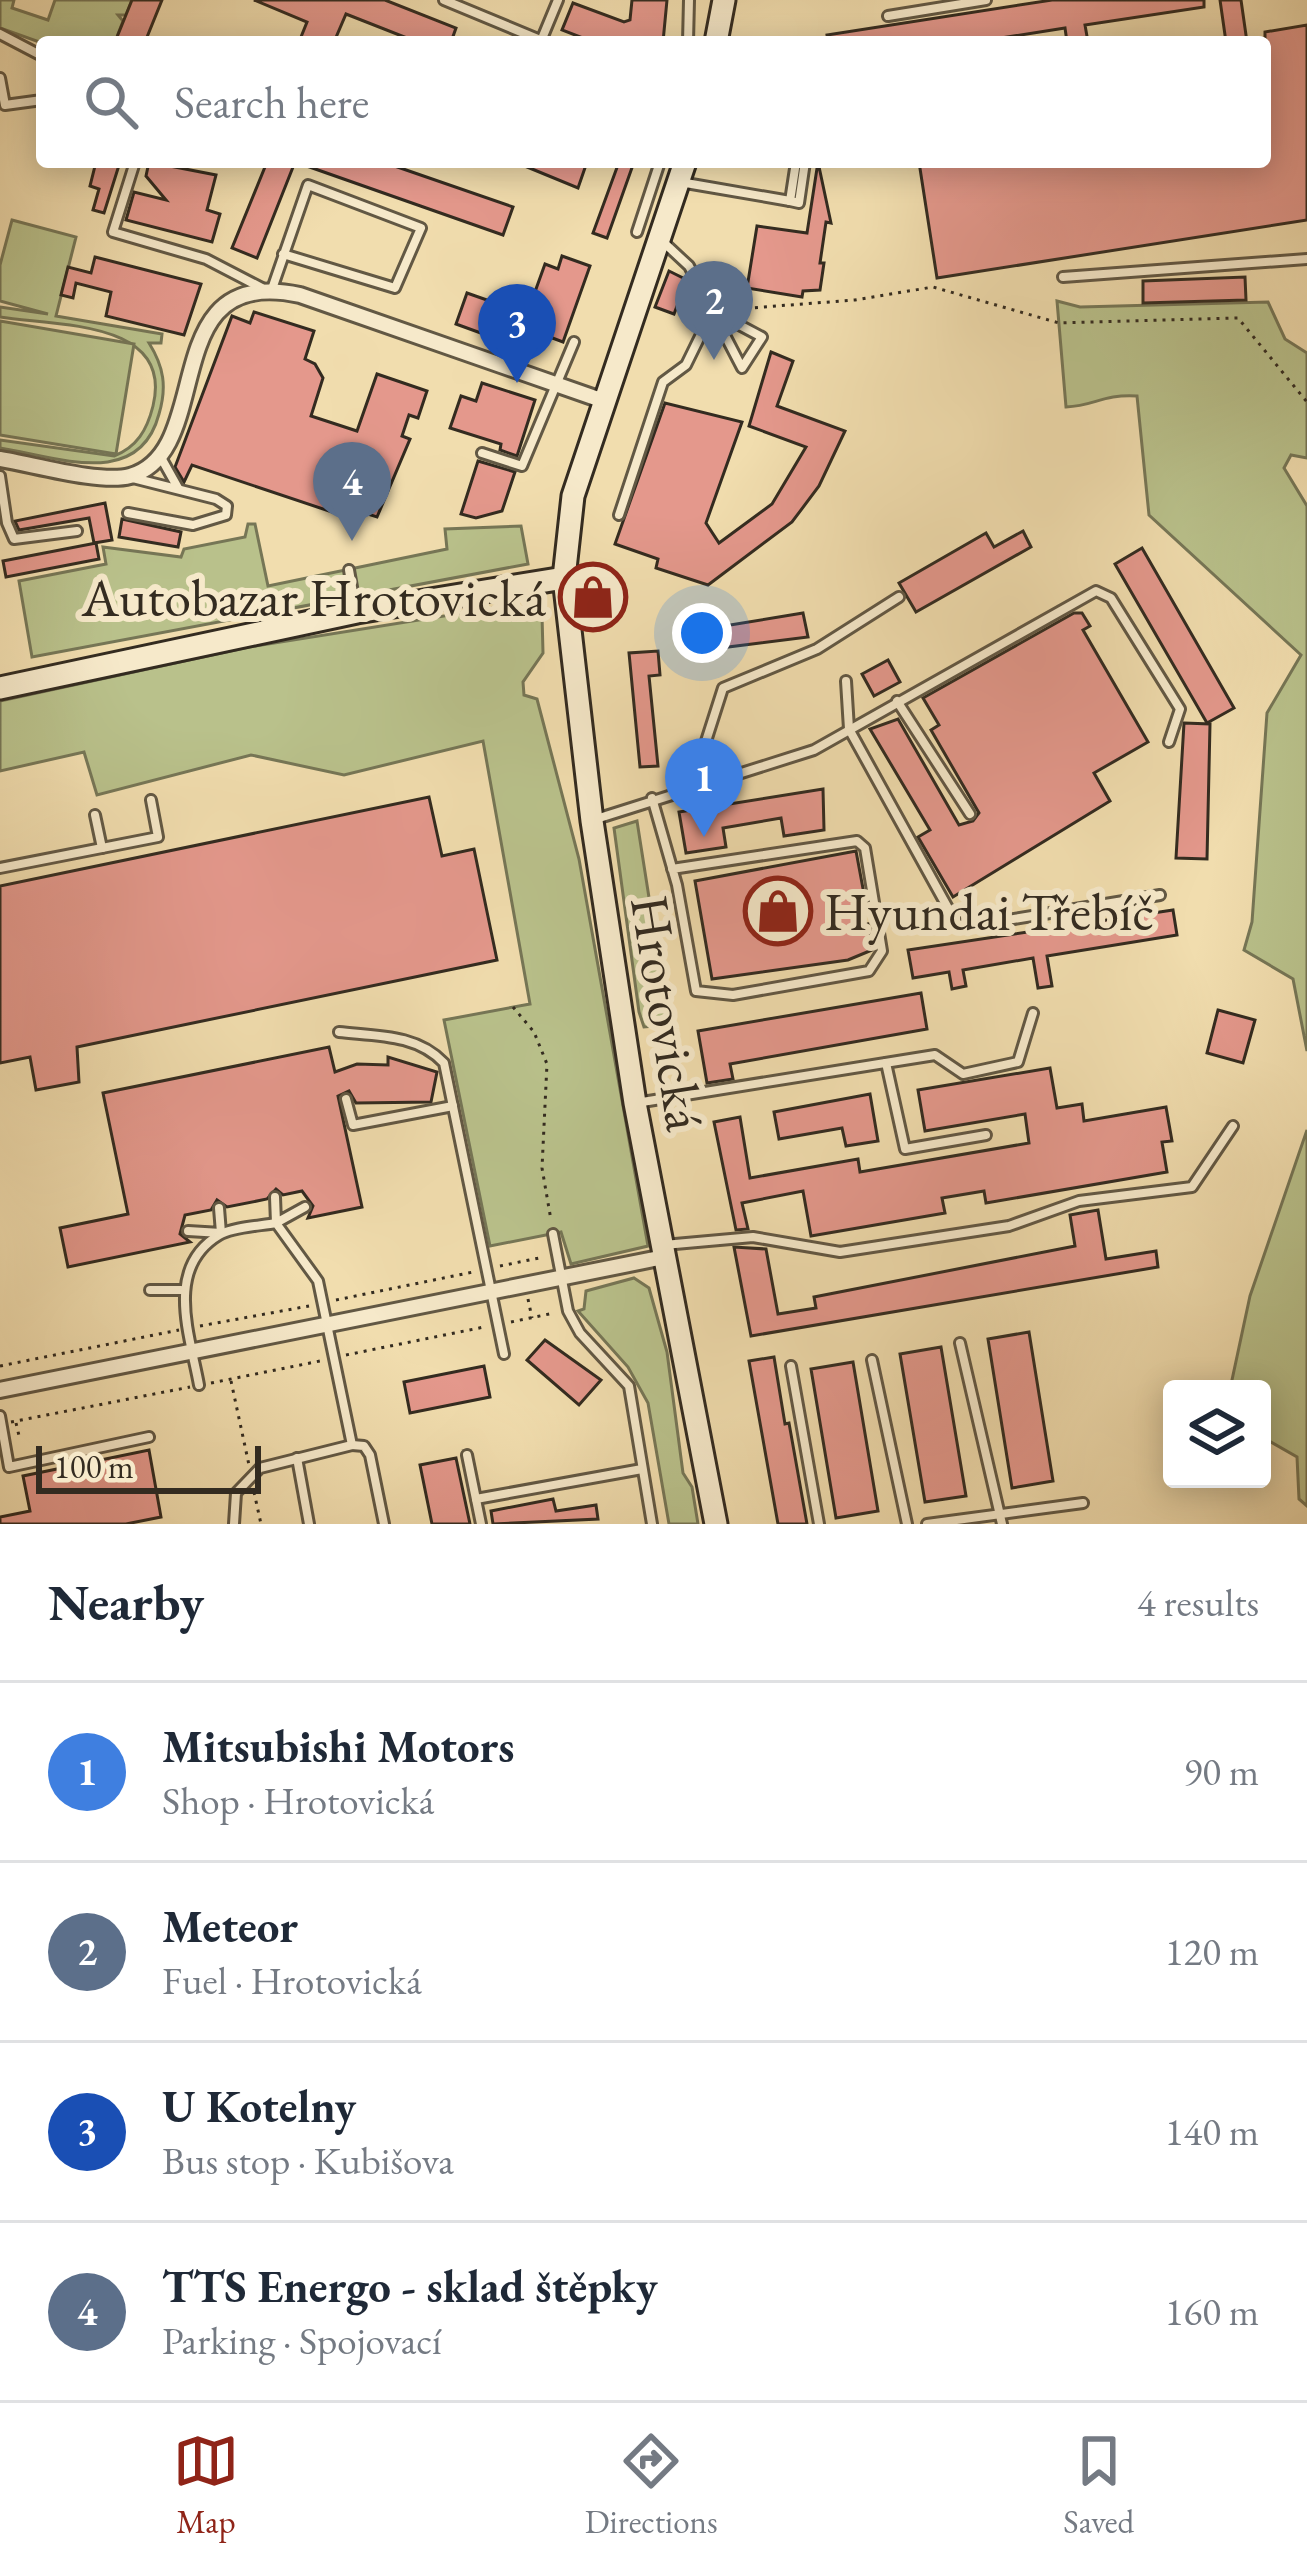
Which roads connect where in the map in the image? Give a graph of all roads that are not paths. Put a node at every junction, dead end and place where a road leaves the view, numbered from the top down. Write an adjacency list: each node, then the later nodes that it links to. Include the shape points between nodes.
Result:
1 (444, 0): 8 (lane)
2 (558, 0): 9 (lane)
3 (689, 0): 10 (lane)
4 (724, 0): 11 (main road)
5 (986, 0): 6 (lane)
6 (888, 16)
7 (0, 34): 12 (lane)
8 (531, 36)
9 (545, 36)
10 (688, 36)
11 (717, 36)
12 (36, 53)
13 (0, 78): 14 (lane, via 5,105)
14 (36, 101)
15 (133, 168): 26 (lane, via 113,232 206,259)
16 (658, 168): 21 (lane)
17 (795, 168): 20 (lane)
18 (804, 168): 20 (lane, via 799,203)
19 (682, 172): 20 (lane, Hrotovická); 22 (main road, Hrotovická)
20 (790, 201)
21 (637, 232)
22 (660, 239): 27 (lane, via 688,266); 30 (main road, Hrotovická)
23 (284, 254): 23 (lane, via 308,185 421,227 395,288); 26 (lane)
24 (1307, 259): 25 (lane)
25 (1063, 277)
26 (267, 289): 29 (street); 31 (street, via 243,292 219,309)
27 (713, 310): 27 (lane, via 742,368 762,337); 38 (lane, via 686,365 663,382)
28 (574, 342): 29 (lane)
29 (559, 387): 30 (street); 32 (lane, via 521,466)
30 (604, 401): 41 (main road, Hrotovická, via 573,496)
31 (159, 453): 35 (street); 36 (lane)
32 (482, 453)
33 (0, 459): 35 (street)
34 (0, 476): 39 (lane, via 14,539)
35 (128, 476): 36 (lane)
36 (178, 488): 37 (lane, via 215,499 226,515 193,525)
37 (128, 513)
38 (619, 515)
39 (77, 531)
40 (349, 570): 43 (lane)
41 (564, 578): 43 (main road); 54 (main road, Hrotovická)
42 (899, 597): 49 (lane, via 817,649 723,688)
43 (357, 612): 45 (main road)
44 (846, 681): 47 (lane)
45 (3, 684)
46 (897, 701): 47 (lane); 48 (lane, via 1096,591 1111,598 1180,709); 52 (lane)
47 (849, 729): 49 (lane, via 814,750); 58 (lane, via 959,928)
48 (1169, 742)
49 (692, 787): 50 (lane)
50 (652, 798): 54 (lane); 57 (lane)
51 (152, 800): 55 (lane, via 158,837)
52 (970, 814)
53 (95, 815): 55 (lane)
54 (592, 821): 63 (main road, Hrotovická)
55 (102, 848): 56 (lane)
56 (0, 868)
57 (672, 869): 57 (lane, via 696,991 733,995 868,971 882,952 865,848 857,841)
58 (1160, 895)
59 (1033, 1013): 61 (lane, via 1018,1062 963,1074 935,1055)
60 (339, 1032): 64 (lane, via 431,1050 444,1064)
61 (886, 1063): 63 (lane); 66 (lane, via 905,1149)
62 (346, 1099): 64 (lane, via 352,1125)
63 (635, 1103): 74 (main road, Hrotovická)
64 (453, 1106): 78 (lane)
65 (1233, 1126): 74 (lane, via 1192,1187 1079,1201 1009,1226 840,1252 753,1237)
66 (986, 1136)
67 (275, 1197): 70 (lane)
68 (305, 1207): 70 (lane)
69 (219, 1208): 72 (lane)
70 (276, 1223): 72 (lane); 79 (lane, via 319,1281)
71 (188, 1231): 72 (lane)
72 (221, 1233): 77 (lane)
73 (553, 1234): 75 (lane)
74 (663, 1251): 75 (street); 102 (main road, Hrotovická)
75 (561, 1278): 78 (street); 93 (lane, via 580,1333 629,1386)
76 (150, 1290): 77 (lane)
77 (181, 1291): 81 (lane)
78 (491, 1292): 79 (street); 82 (lane)
79 (327, 1324): 81 (street); 89 (lane)
80 (960, 1343): 96 (lane)
81 (193, 1352): 85 (lane); 86 (street)
82 (503, 1354)
83 (872, 1360): 104 (lane)
84 (791, 1366): 103 (lane)
85 (200, 1385)
86 (0, 1390)
87 (1, 1420): 92 (lane)
88 (149, 1437): 92 (lane)
89 (352, 1445): 91 (lane); 99 (lane, via 370,1455)
90 (466, 1455): 94 (lane)
91 (297, 1458): 97 (lane, via 251,1474 236,1493); 98 (lane)
92 (5, 1468)
93 (642, 1469): 94 (lane); 101 (lane)
94 (476, 1499): 100 (lane)
95 (1083, 1503): 96 (lane)
96 (1001, 1519): 105 (lane)
97 (234, 1524)
98 (309, 1524)
99 (384, 1524)
100 (481, 1524)
101 (652, 1524)
102 (716, 1524)
103 (819, 1524)
104 (907, 1524)
105 (927, 1524)

